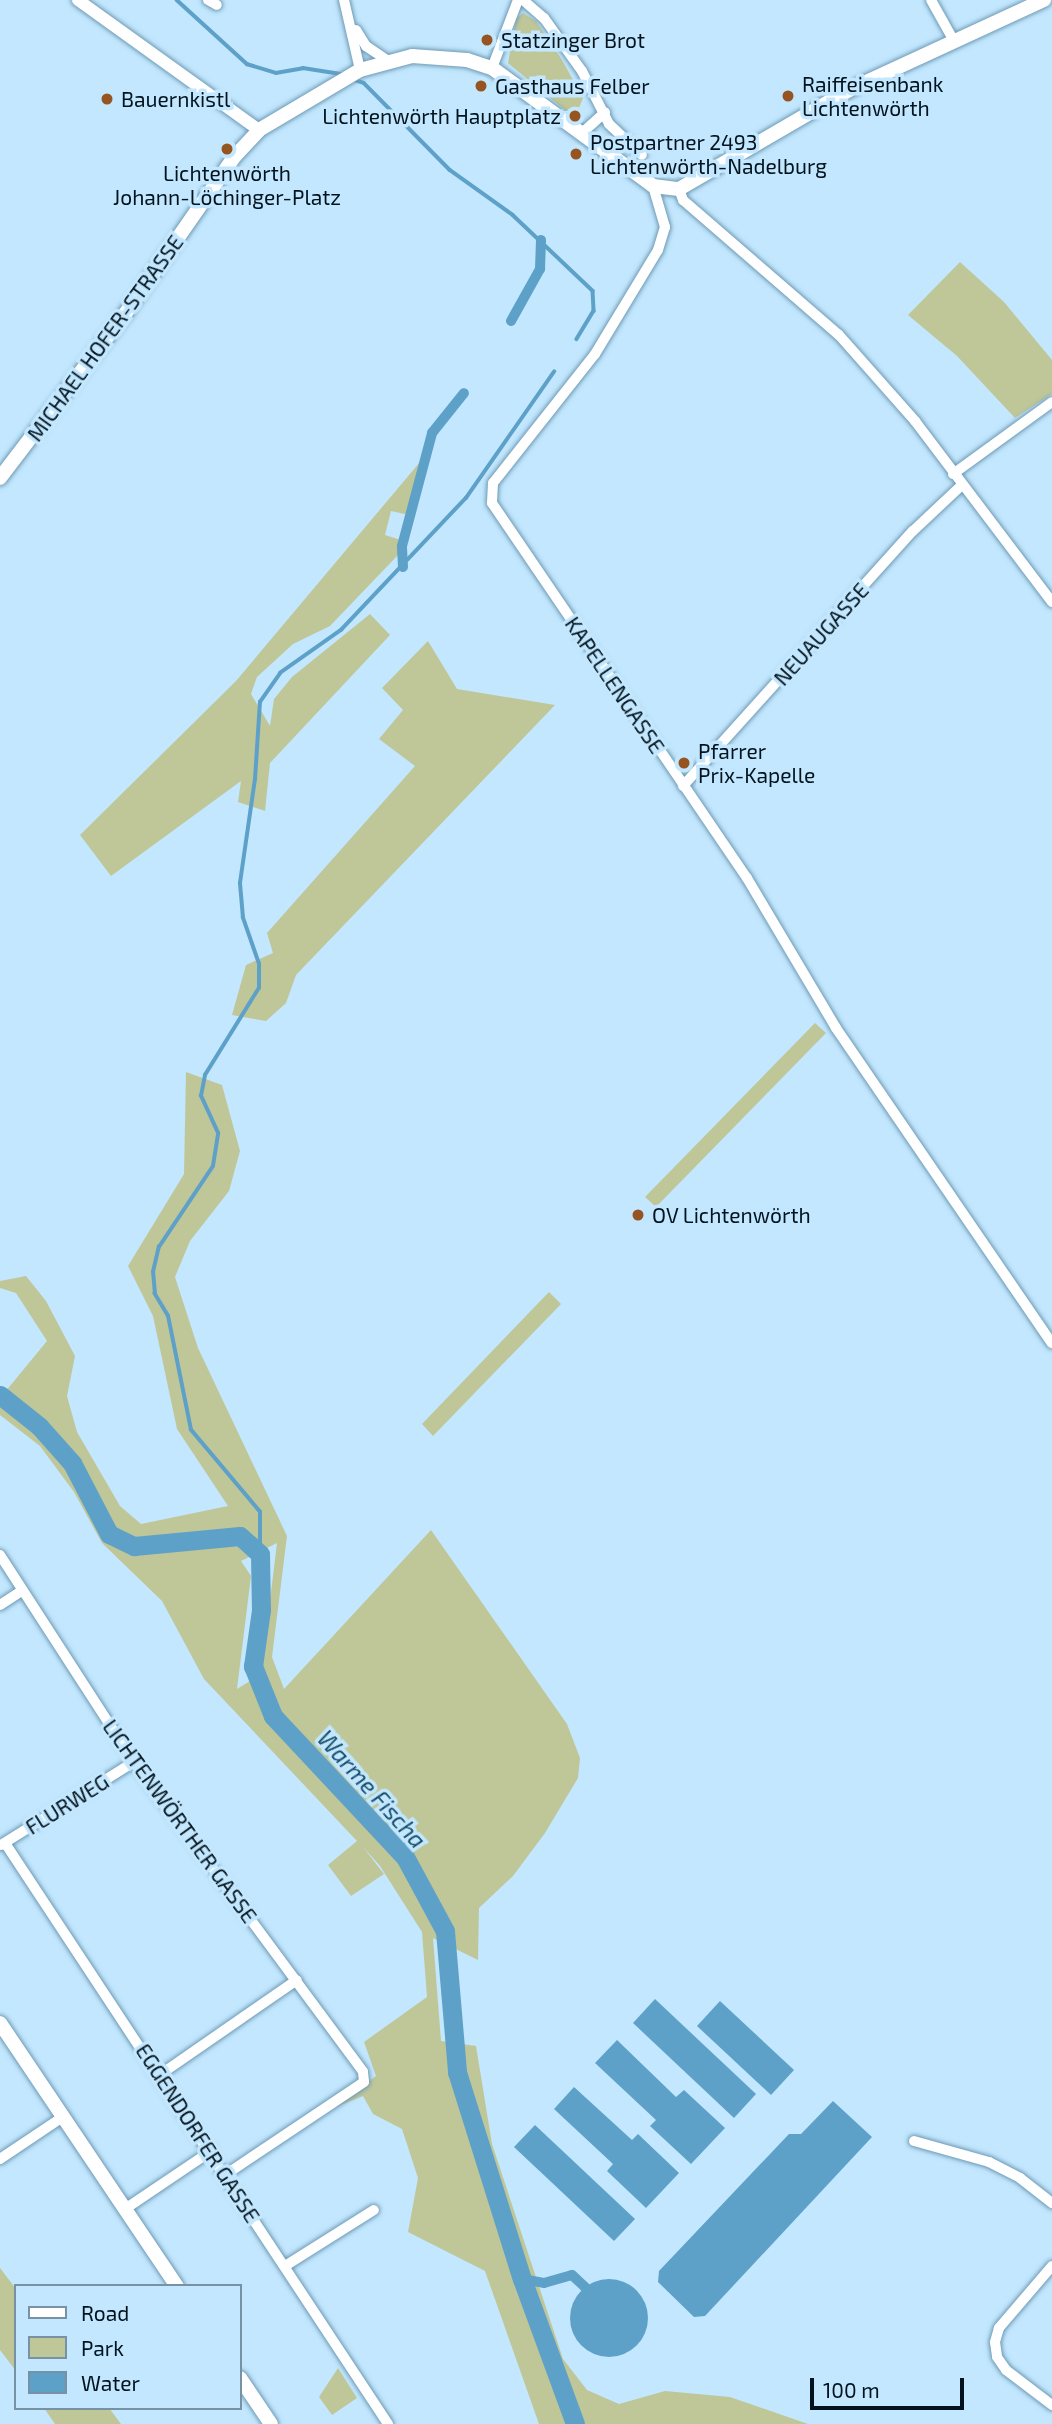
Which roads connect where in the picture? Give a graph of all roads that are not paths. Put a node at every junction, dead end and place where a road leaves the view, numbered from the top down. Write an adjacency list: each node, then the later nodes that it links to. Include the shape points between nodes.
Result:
1 (78, 0): 12 (street)
2 (344, 0): 6 (street)
3 (520, 0): 9 (street); 11 (street, via 544,18)
4 (930, 0): 7 (street)
5 (1044, 0): 7 (main road)
6 (352, 23): 8 (street, via 366,46); 10 (street)
7 (954, 41): 16 (main road, via 838,97)
8 (388, 61): 9 (main road, MICHAEL HOFER-STRASSE, via 441,58); 10 (main road, MICHAEL HOFER-STRASSE)
9 (492, 68): 13 (main road)
10 (360, 70): 12 (main road, MICHAEL HOFER-STRASSE)
11 (605, 112): 13 (street); 14 (street, via 609,124)
12 (259, 130): 19 (main road, MICHAEL HOFER-STRASSE, via 232,160 125,314)
13 (582, 133): 15 (main road)
14 (642, 155)
15 (653, 186): 16 (main road); 22 (street, KAPELLENGASSE, via 664,227 658,250 596,354 493,482 492,503)
16 (679, 190): 18 (street, via 683,200 839,335 915,421)
17 (1052, 402): 18 (street)
18 (953, 474): 20 (street)
19 (0, 478)
20 (962, 485): 21 (street); 22 (street, NEUAUGASSE, via 913,531)
21 (1052, 602)
22 (683, 786): 23 (street, KAPELLENGASSE, via 747,878 836,1028)
23 (1052, 1343)
24 (0, 1555): 25 (street, LICHTENWÖRTHER GASSE)
25 (23, 1590): 26 (street); 27 (street, LICHTENWÖRTHER GASSE)
26 (0, 1605)
27 (134, 1762): 28 (street, FLURWEG); 29 (street, LICHTENWÖRTHER GASSE)
28 (2, 1845): 31 (street, EGGENDORFER GASSE)
29 (297, 1980): 31 (street); 36 (street, LICHTENWÖRTHER GASSE, via 352,2054 363,2072 363,2082)
30 (0, 2023): 32 (main road)
31 (160, 2074): 34 (street, EGGENDORFER GASSE)
32 (64, 2116): 35 (street); 38 (main road)
33 (914, 2141): 37 (street, via 989,2162)
34 (211, 2151): 36 (street, EGGENDORFER GASSE); 38 (street)
35 (0, 2159)
36 (225, 2175): 40 (street, EGGENDORFER GASSE)
37 (1052, 2203)
38 (125, 2209): 42 (main road)
39 (374, 2210): 40 (street)
40 (285, 2266): 46 (street, EGGENDORFER GASSE)
41 (1052, 2266): 44 (street, via 999,2328 995,2342 997,2357 1006,2370)
42 (176, 2284)
43 (242, 2381): 45 (main road)
44 (1052, 2405)
45 (271, 2424)
46 (388, 2424)

